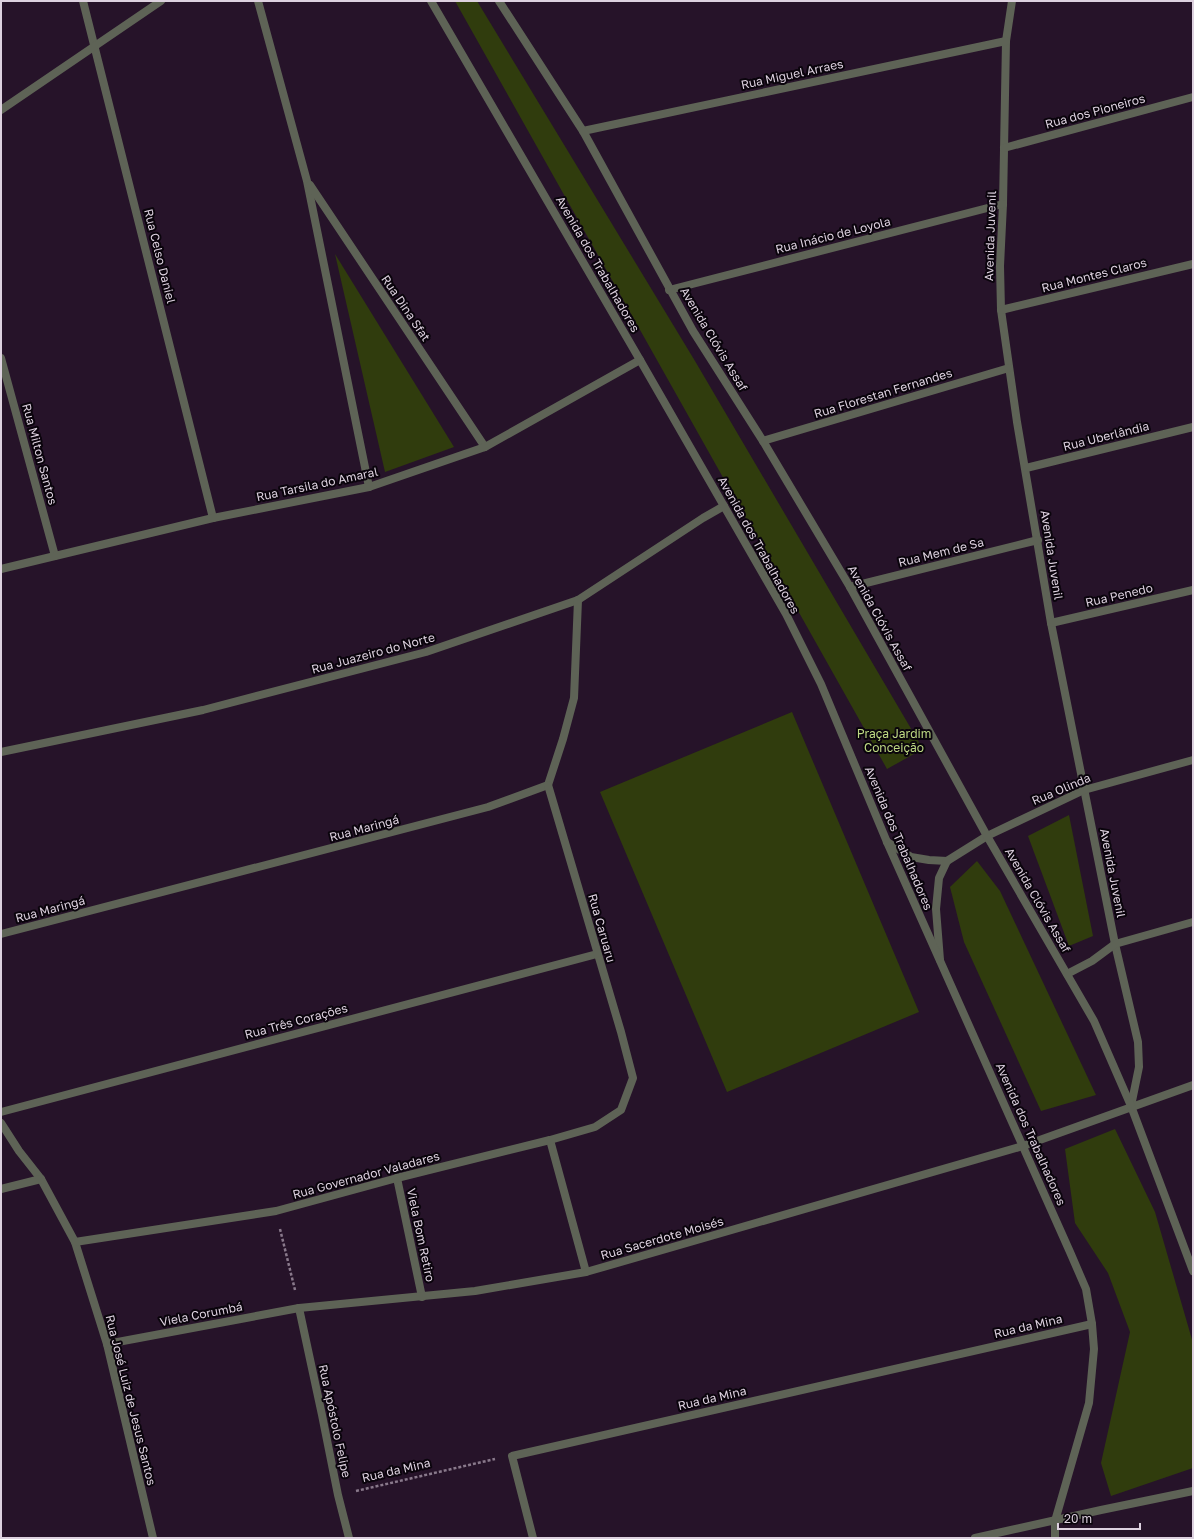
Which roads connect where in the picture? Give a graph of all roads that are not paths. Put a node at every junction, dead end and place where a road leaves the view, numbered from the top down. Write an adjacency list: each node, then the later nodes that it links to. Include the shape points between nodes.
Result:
1 (83, 1): 8 (street, Rua Celso Daniel)
2 (161, 1): 8 (street)
3 (258, 1): 13 (street, Rua Dina Sfat)
4 (431, 1): 19 (street, Avenida dos Trabalhadores)
5 (499, 1): 11 (street, Avenida Clóvis Assaf)
6 (1012, 1): 7 (street, Avenida Juvenil)
7 (1006, 41): 11 (street, Rua Miguel Arraes); 12 (street, Avenida Juvenil)
8 (94, 45): 10 (street); 27 (street, Rua Celso Daniel)
9 (1193, 97): 12 (street, Rua dos Pioneiros)
10 (1, 110)
11 (583, 131): 16 (street, Avenida Clóvis Assaf)
12 (1004, 148): 14 (street, Avenida Juvenil)
13 (307, 181): 23 (street, Rua Dina Sfat); 25 (street, Rua Dina Sfat)
14 (1003, 204): 16 (street, Rua Inácio de Loyola); 17 (street, Avenida Juvenil)
15 (1193, 264): 17 (street, Rua Montes Claros)
16 (669, 290): 22 (street, Avenida Clóvis Assaf)
17 (1001, 310): 20 (street, Avenida Juvenil)
18 (1, 358): 29 (street, Rua Milton Santos)
19 (640, 360): 23 (street, Rua Tarsila do Amaral); 26 (street, Avenida dos Trabalhadores)
20 (1009, 368): 22 (street, Rua Florestan Fernandes); 24 (street, Avenida Juvenil)
21 (1193, 427): 24 (street, Rua Uberlândia)
22 (762, 441): 31 (street, Avenida Clóvis Assaf)
23 (485, 447): 25 (street, Rua Tarsila do Amaral)
24 (1026, 468): 28 (street, Avenida Juvenil)
25 (369, 487): 27 (street, Rua Tarsila do Amaral)
26 (724, 506): 33 (street, Rua Juazeiro do Norte); 40 (street, Avenida dos Trabalhadores, via 786,614 821,684)
27 (213, 518): 29 (street, Rua Tarsila do Amaral)
28 (1038, 540): 31 (street, Rua Mem de Sa); 34 (street, Avenida Juvenil)
29 (55, 556): 30 (street, Rua Tarsila do Amaral)
30 (1, 569)
31 (850, 587): 39 (street, Avenida Clóvis Assaf)
32 (1193, 590): 34 (street, Rua Penedo)
33 (578, 600): 35 (street, Rua Juazeiro do Norte, via 426,652 204,710); 37 (street, via 574,698)
34 (1051, 623): 38 (street, Avenida Juvenil)
35 (1, 752)
36 (1193, 760): 38 (street, Rua Olinda)
37 (548, 785): 43 (street, Rua Maringá, via 480,809); 45 (street, Rua Caruaru)
38 (1084, 790): 39 (street, Rua Olinda); 44 (street, Avenida Juvenil)
39 (986, 836): 41 (street, Rua Olinda); 47 (street, Avenida Clóvis Assaf)
40 (888, 842): 41 (street, via 911,857); 46 (street, Avenida dos Trabalhadores)
41 (947, 861): 46 (street, via 939,878 936,909)
42 (1193, 922): 44 (street)
43 (1, 934)
44 (1115, 944): 47 (street, via 1092,961); 50 (street, Avenida Juvenil, via 1138,1042 1139,1068)
45 (597, 954): 48 (street, Rua Caruaru); 51 (street, Rua Três Corações)
46 (941, 962): 54 (street, Avenida dos Trabalhadores)
47 (1067, 974): 50 (street, Avenida Clóvis Assaf, via 1094,1021)
48 (633, 1078): 53 (street, Rua Governador Valadares, via 621,1110 595,1127)
49 (1193, 1085): 50 (street, Rua Sacerdote Moisés)
50 (1131, 1106): 54 (street, Rua Sacerdote Moisés); 59 (street, Avenida Clóvis Assaf)
51 (1, 1112)
52 (1, 1122): 56 (street, Rua José Luiz de Jesus Santos, via 18,1151)
53 (550, 1140): 55 (street, Rua Governador Valadares); 60 (street)
54 (1023, 1146): 60 (street, Rua Sacerdote Moisés); 63 (street, Avenida dos Trabalhadores, via 1086,1289)
55 (397, 1178): 58 (street, Rua Governador Valadares, via 276,1212); 61 (street, Viela Bom Retiro)
56 (41, 1179): 57 (street); 58 (street, Rua José Luiz de Jesus Santos)
57 (1, 1188)
58 (75, 1242): 64 (street, Rua José Luiz de Jesus Santos)
59 (1193, 1271)
60 (586, 1272): 61 (street, Rua Sacerdote Moisés, via 475,1291)
61 (422, 1297): 62 (street, Rua Sacerdote Moisés)
62 (299, 1308): 64 (street, Viela Corumbá); 68 (street, Rua Apóstolo Felipe)
63 (1092, 1324): 66 (street, Avenida dos Trabalhadores, via 1094,1349 1089,1403); 69 (street, Rua da Mina, via 512,1456)
64 (108, 1344): 67 (street, Rua José Luiz de Jesus Santos)
65 (1193, 1491): 66 (street)
66 (1055, 1521): 70 (street); 71 (street, Avenida dos Trabalhadores)
67 (153, 1538)
68 (349, 1538)
69 (533, 1538)
70 (975, 1538)
71 (1055, 1538)

